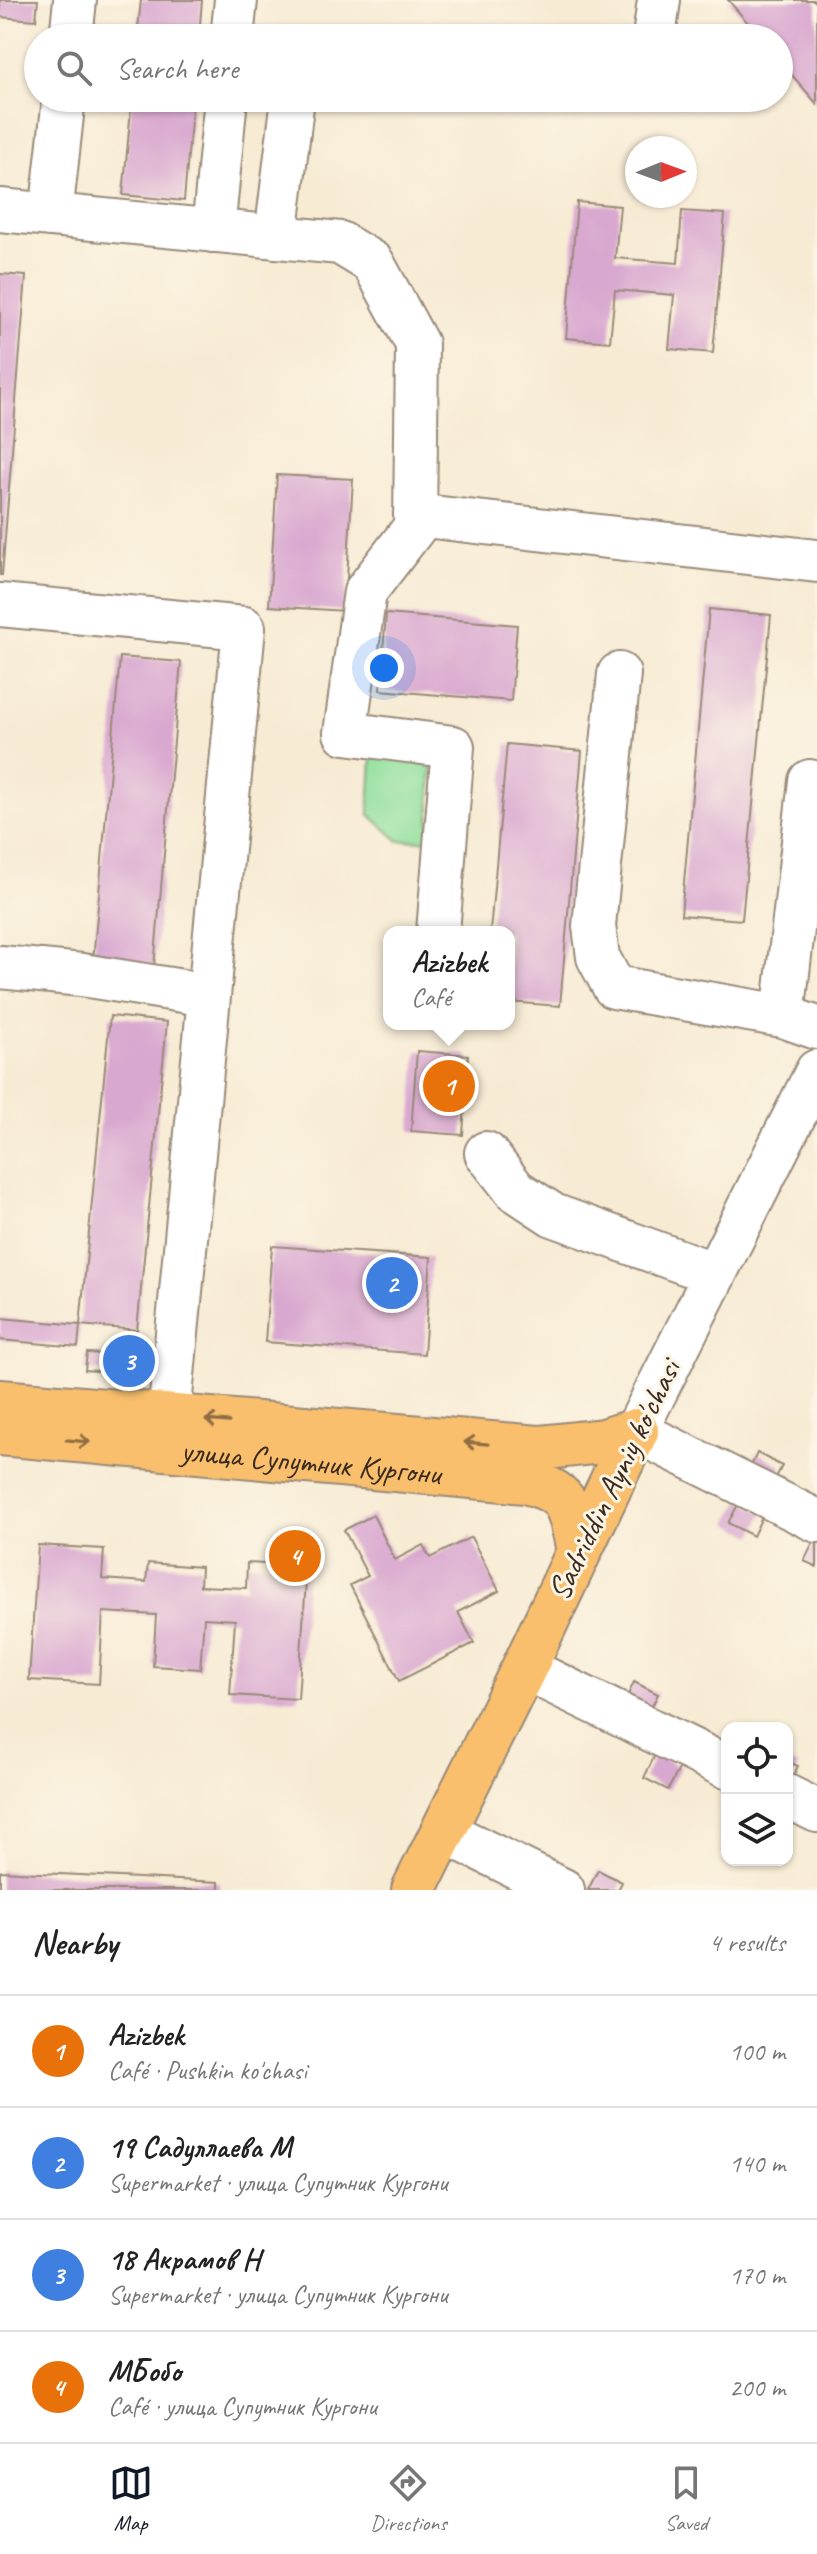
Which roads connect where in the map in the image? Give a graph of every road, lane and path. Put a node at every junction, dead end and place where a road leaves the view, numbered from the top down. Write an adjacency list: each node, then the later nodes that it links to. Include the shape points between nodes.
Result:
1 (75, 0): 4 (street)
2 (236, 0): 5 (street)
3 (659, 0): 6 (street)
4 (72, 24)
5 (233, 24)
6 (656, 24)
7 (62, 112): 11 (street)
8 (225, 112): 12 (street)
9 (291, 112): 13 (street)
10 (0, 210): 11 (street)
11 (51, 215): 12 (street)
12 (213, 231): 13 (street)
13 (276, 237): 14 (street, via 340,243 373,263 417,344)
14 (415, 515): 15 (street); 19 (street, via 415,527 365,592 345,733 453,747)
15 (817, 561)
16 (0, 605): 21 (street, via 244,628)
17 (619, 674): 22 (street, via 594,926 598,957 614,987)
18 (810, 781): 22 (street)
19 (438, 926)
20 (0, 967): 21 (street)
21 (208, 995): 28 (street)
22 (800, 1022)
23 (817, 1071): 25 (street, Sadriddin Ayniy ko'chasi)
24 (486, 1153): 25 (street, via 515,1190 553,1215)
25 (715, 1274): 27 (street, Sadriddin Ayniy ko'chasi)
26 (0, 1402): 28 (main road)
27 (636, 1431): 30 (main road); 31 (street); 32 (main road, Sadriddin Ayniy ko'chasi)
28 (166, 1432): 29 (main road, улица Супутник Кургони, one-way to 28); 30 (main road, улица Супутник Кургони)
29 (0, 1433)
30 (531, 1465): 32 (main road, улица Супутник Кургони, via 569,1507)
31 (817, 1521)
32 (579, 1550): 33 (main road, Sadriddin Ayniy ko'chasi)
33 (524, 1668): 34 (street); 37 (main road, Sadriddin Ayniy ko'chasi)
34 (721, 1764)
35 (793, 1799): 36 (street)
36 (817, 1811)
37 (443, 1831): 38 (main road, Sadriddin Ayniy ko'chasi); 39 (street)
38 (414, 1890)
39 (563, 1890)

